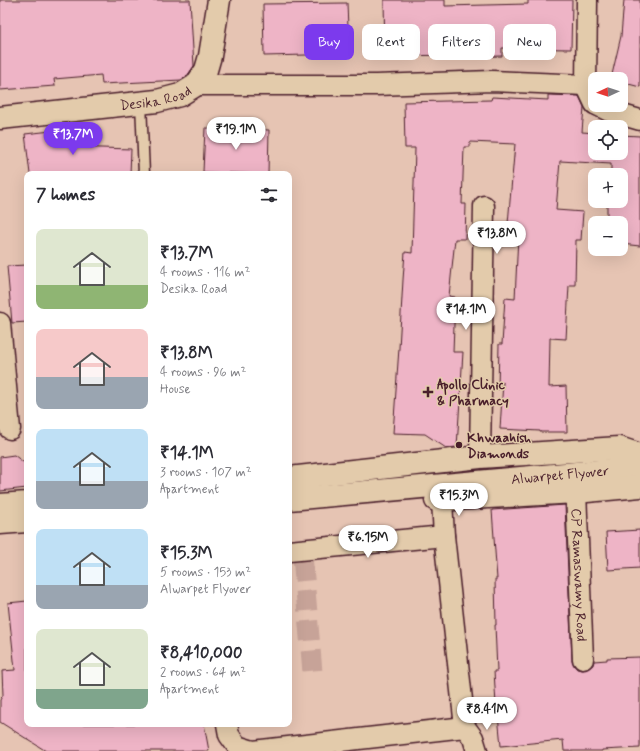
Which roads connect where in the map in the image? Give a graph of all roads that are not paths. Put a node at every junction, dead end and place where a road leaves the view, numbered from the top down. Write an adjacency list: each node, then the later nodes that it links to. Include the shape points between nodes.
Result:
1 (219, 0): 3 (main road, Desika Road, via 210,56 206,70)
2 (587, 0): 4 (street)
3 (196, 85): 4 (street, via 376,85 492,81); 6 (main road, Desika Road, via 180,95)
4 (586, 85): 5 (street)
5 (588, 89)
6 (141, 103): 8 (main road, Desika Road); 10 (lane)
7 (612, 112): 9 (street)
8 (0, 118)
9 (640, 120)
10 (144, 171)
11 (484, 206): 16 (street)
12 (0, 323): 13 (street)
13 (4, 407): 14 (street)
14 (10, 429)
15 (640, 455): 16 (main road, via 619,448)
16 (480, 457): 18 (main road)
17 (630, 467): 21 (main road, Alwarpet Flyover)
18 (292, 478)
19 (640, 486): 20 (main road)
20 (576, 492): 22 (main road); 32 (street, CP Ramaswamy Road)
21 (292, 499)
22 (442, 500): 25 (main road); 30 (street)
23 (24, 503): 24 (main road)
24 (0, 505)
25 (292, 512)
26 (24, 521): 27 (main road)
27 (0, 523)
28 (24, 532): 29 (main road)
29 (0, 534)
30 (444, 536): 31 (street); 34 (street)
31 (298, 554)
32 (583, 659)
33 (228, 727): 34 (street, via 229,735 237,746 253,751)
34 (465, 727): 35 (street, via 473,738)
35 (477, 751)

